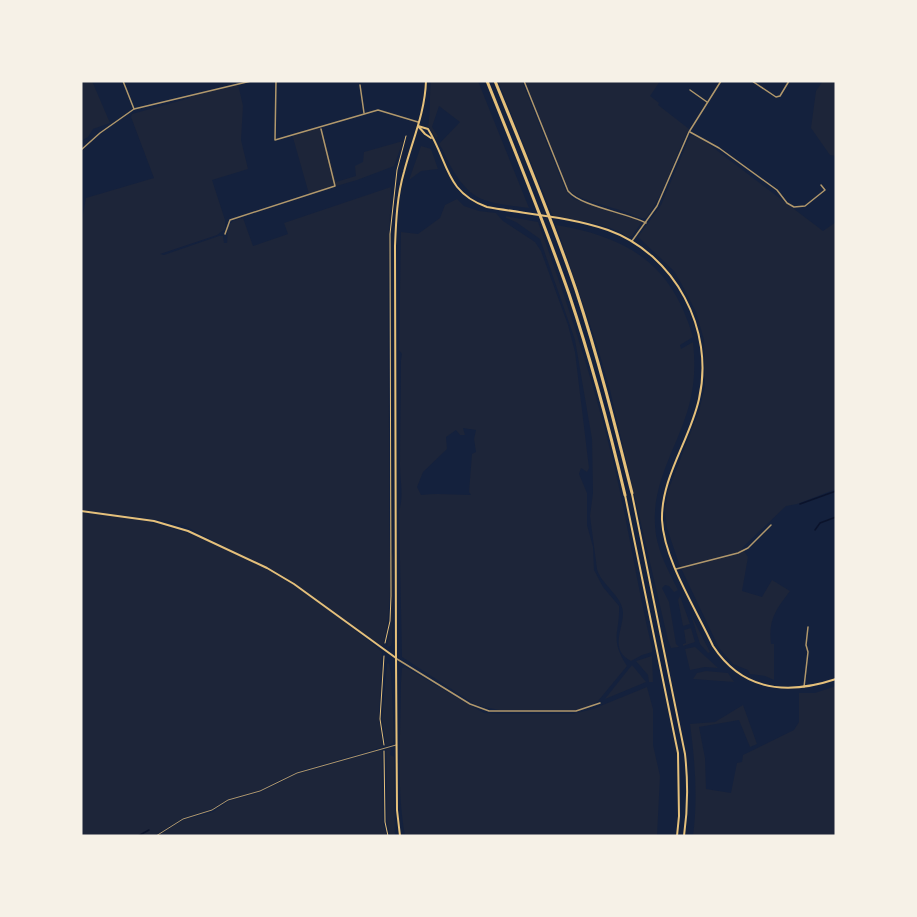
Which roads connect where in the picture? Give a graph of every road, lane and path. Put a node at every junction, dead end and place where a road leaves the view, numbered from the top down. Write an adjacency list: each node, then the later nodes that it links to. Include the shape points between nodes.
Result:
1 (123, 81): 14 (street)
2 (251, 81): 14 (street)
3 (276, 81): 17 (street, via 275,140)
4 (426, 81): 16 (main road)
5 (487, 81): 26 (highway, via 538,209 587,351)
6 (495, 81): 25 (highway, via 554,229 604,383)
7 (524, 81): 21 (street, via 568,191 577,198)
8 (722, 81): 13 (street)
9 (752, 81): 10 (street, via 776,97)
10 (789, 81)
11 (360, 85): 15 (street)
12 (690, 90): 13 (street)
13 (708, 103): 18 (street)
14 (134, 110): 19 (street)
15 (364, 114): 16 (street, via 378,110); 17 (street)
16 (419, 124): 23 (main road, via 434,139 452,181 474,202 597,227); 32 (main road, via 397,205 395,246)
17 (321, 128): 22 (street, via 335,186 230,220)
18 (690, 132): 20 (street, via 719,148 777,190 787,203 799,208 825,190); 21 (street, via 661,200)
19 (81, 150)
20 (821, 185)
21 (646, 223): 23 (street)
22 (225, 234)
23 (632, 242): 29 (main road, via 663,266 676,282 695,319 702,348 699,401 663,502 664,539)
24 (390, 348): 31 (path, via 391,596)
25 (632, 493): 42 (main road, via 684,743)
26 (625, 495): 41 (main road, via 678,753)
27 (81, 511): 31 (main road, via 154,521 188,531 294,584)
28 (771, 525): 29 (street, via 738,553)
29 (676, 569): 34 (main road, via 713,646 728,665 762,685)
30 (808, 627): 34 (street)
31 (384, 651): 32 (main road); 37 (path, via 380,719)
32 (396, 658): 35 (street, via 470,704 489,711 576,711); 36 (main road)
33 (836, 679): 34 (main road)
34 (804, 687)
35 (600, 704)
36 (397, 745): 37 (lane); 40 (main road)
37 (384, 748): 38 (lane, via 297,773 183,819); 39 (path)
38 (156, 836)
39 (388, 836)
40 (400, 836)
41 (677, 836)
42 (684, 836)

